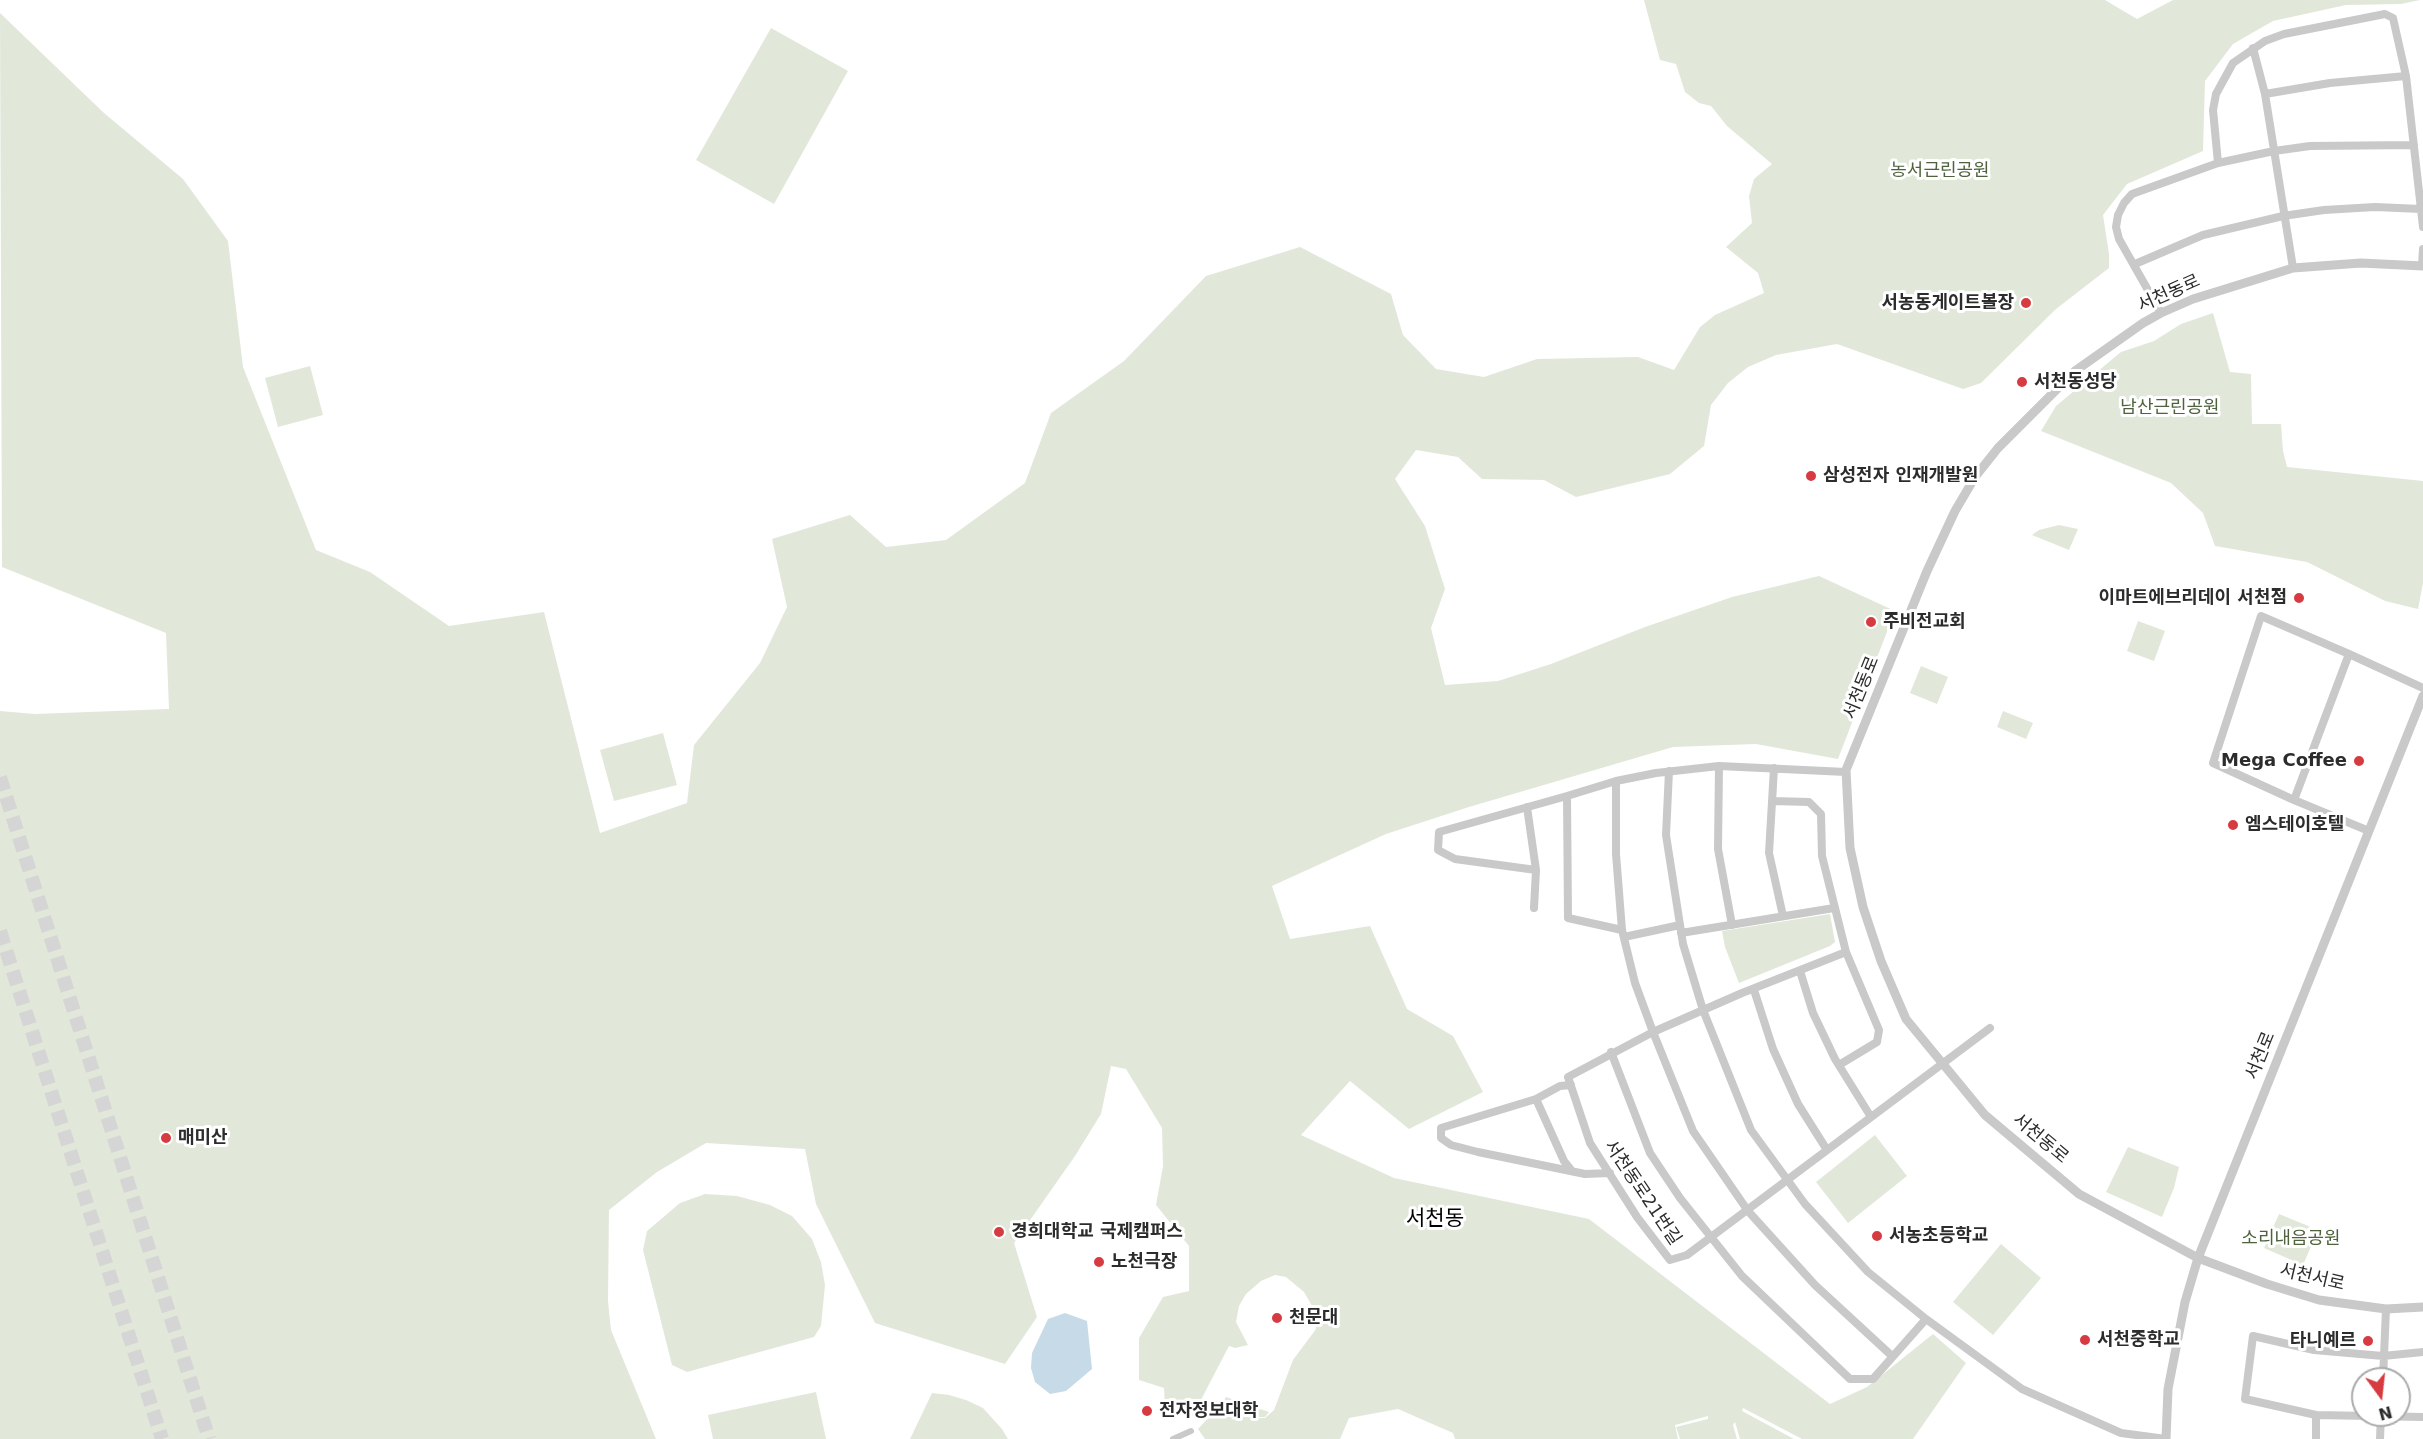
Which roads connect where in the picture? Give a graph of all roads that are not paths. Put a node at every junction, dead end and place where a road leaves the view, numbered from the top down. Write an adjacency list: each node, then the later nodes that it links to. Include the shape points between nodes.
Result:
1 (2253, 48): 2 (street, via 2284,34 2385,14 2394,18); 3 (street); 6 (street, via 2232,63 2216,94 2213,129)
2 (2406, 76): 3 (street); 4 (street)
3 (2265, 94): 5 (street)
4 (2414, 146): 5 (street, via 2310,146); 7 (street)
5 (2274, 151): 6 (street); 8 (street)
6 (2218, 163): 11 (street, via 2133,195 2124,203 2116,227)
7 (2421, 209): 8 (street, via 2324,210); 9 (street)
8 (2283, 216): 11 (street, via 2204,235); 13 (street)
9 (2423, 227)
10 (2423, 249): 12 (street)
11 (2135, 264): 14 (street)
12 (2422, 266): 13 (street, 서천동로, via 2361,263)
13 (2293, 268): 14 (street, 서천동로, via 2193,299)
14 (2161, 314): 21 (street, 서천동로, via 2075,371 1998,448 1975,477 1942,538)
15 (2349, 654): 16 (street); 24 (street); 24 (street, via 2261,616 2213,763)
16 (2423, 688)
17 (2423, 696): 27 (street, 서천로)
18 (1719, 766): 19 (street); 20 (street); 32 (street, via 1718,849)
19 (1774, 768): 21 (street); 25 (street)
20 (1669, 771): 22 (street); 33 (street, via 1666,835)
21 (1846, 772): 42 (street, 서천동로, via 1850,848 1863,907 1906,1019)
22 (1616, 781): 23 (street); 34 (street, via 1616,854)
23 (1567, 796): 26 (street); 34 (street, via 1568,918)
24 (2294, 800): 27 (street)
25 (1772, 801): 30 (street, via 1809,802 1821,814 1822,856); 31 (street, via 1769,853)
26 (1527, 807): 28 (street); 28 (street, via 1439,832 1438,850 1455,859)
27 (2369, 831): 53 (street, 서천로)
28 (1536, 870): 29 (street)
29 (1534, 908)
30 (1834, 908): 31 (street); 35 (street)
31 (1783, 916): 32 (street)
32 (1732, 925): 33 (street)
33 (1680, 929): 34 (street); 38 (street)
34 (1623, 934): 40 (street)
35 (1846, 952): 36 (street); 43 (street, via 1879,1030 1877,1042)
36 (1800, 971): 37 (street); 43 (street, via 1813,1013)
37 (1754, 990): 38 (street); 47 (street, via 1773,1049 1798,1104)
38 (1703, 1010): 40 (street); 50 (street, via 1751,1130)
39 (1990, 1028): 42 (street, 서천동로21번길)
40 (1653, 1032): 41 (street); 51 (street, via 1693,1131)
41 (1611, 1052): 44 (street, via 1568,1077); 52 (street, 서천동로21번길, via 1650,1153)
42 (1942, 1064): 46 (street, 서천동로21번길); 53 (street, 서천동로, via 1985,1115 2079,1194)
43 (1839, 1065): 46 (street)
44 (1571, 1085): 45 (street, via 1560,1086); 49 (street, 서천동로21번길, via 1590,1143)
45 (1536, 1099): 48 (street); 48 (street, via 1441,1128 1441,1138 1478,1152)
46 (1870, 1117): 47 (street, 서천동로21번길)
47 (1827, 1150): 50 (street, 서천동로21번길)
48 (1572, 1171): 49 (street)
49 (1610, 1173): 52 (street, 서천동로21번길, via 1670,1260 1687,1255)
50 (1787, 1180): 51 (street, 서천동로21번길); 56 (street, via 1868,1272)
51 (1748, 1211): 52 (street, 서천동로21번길); 58 (street, via 1815,1285)
52 (1711, 1238): 58 (street, 서천동로21번길, via 1742,1276 1850,1379 1873,1379)
53 (2198, 1258): 55 (street, 서천서로, via 2319,1300); 65 (street, 서천로, via 2168,1389)
54 (2423, 1307): 55 (street, 서천서로)
55 (2386, 1310): 59 (street)
56 (1926, 1319): 58 (street, 서천동로21번길); 65 (street, via 2022,1389 2121,1433)
57 (2423, 1352): 59 (street)
58 (1892, 1356)
59 (2383, 1356): 60 (street); 61 (street, via 2314,1350 2253,1336 2245,1399)
60 (2383, 1367)
61 (2316, 1415): 62 (street); 66 (street)
62 (2351, 1416)
63 (1191, 1431): 64 (street)
64 (1173, 1439)
65 (2166, 1439)
66 (2316, 1439)

